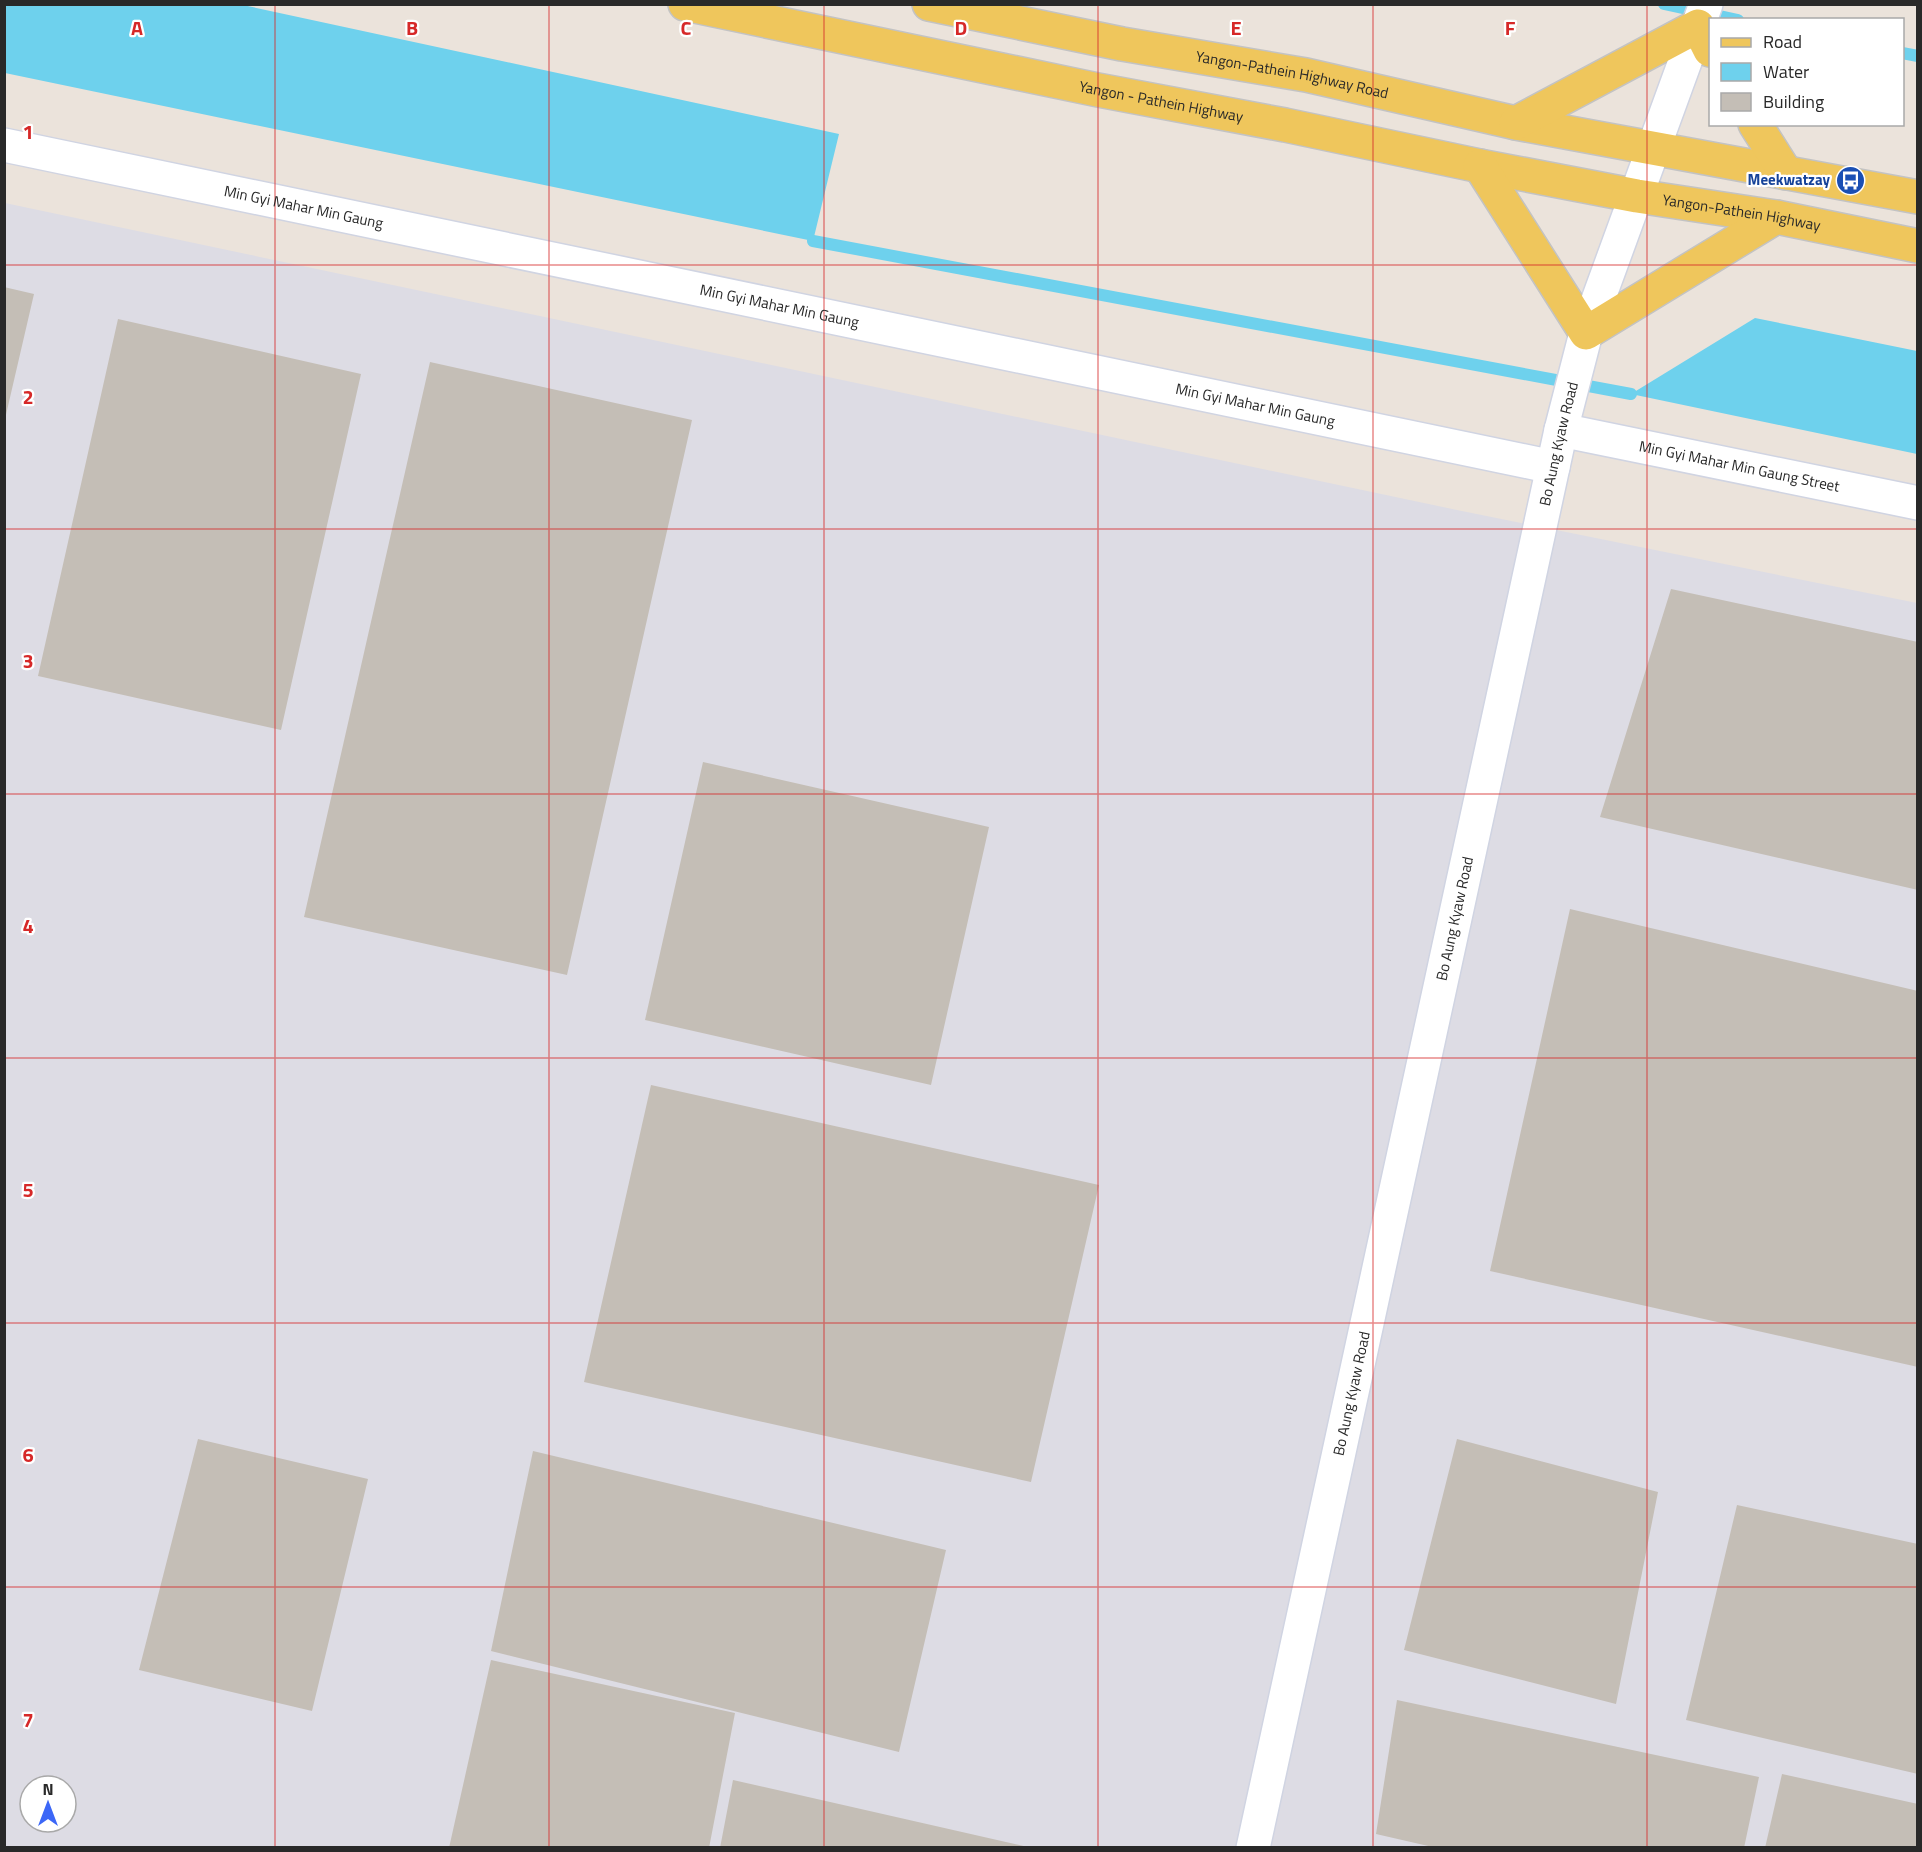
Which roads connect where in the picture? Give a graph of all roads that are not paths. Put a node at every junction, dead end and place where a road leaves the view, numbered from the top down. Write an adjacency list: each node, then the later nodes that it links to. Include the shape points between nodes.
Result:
1 (685, 4): 8 (main road, Yangon - Pathein Highway)
2 (929, 4): 4 (main road, Yangon-Pathein Highway Road, via 1122,44 1306,75)
3 (1705, 27): 4 (main road); 7 (street, Bo Aung Kyaw Road)
4 (1516, 123): 7 (main road, Yangon-Pathein Highway Road)
5 (1756, 126): 9 (main road)
6 (4, 145): 16 (street, Min Gyi Mahar Min Gaung)
7 (1654, 149): 9 (main road); 10 (street, Bo Aung Kyaw Road)
8 (1480, 166): 10 (main road, Yangon - Pathein Highway); 14 (main road)
9 (1786, 173): 11 (main road)
10 (1637, 196): 12 (main road, Yangon-Pathein Highway); 14 (street, Bo Aung Kyaw Road)
11 (1917, 197)
12 (1776, 217): 13 (main road); 14 (main road)
13 (1917, 246)
14 (1587, 333): 15 (street, Bo Aung Kyaw Road)
15 (1561, 430): 16 (street, Bo Aung Kyaw Road); 17 (street, Min Gyi Mahar Min Gaung Street)
16 (1553, 467): 18 (street, Bo Aung Kyaw Road)
17 (1917, 503)
18 (1253, 1848)

